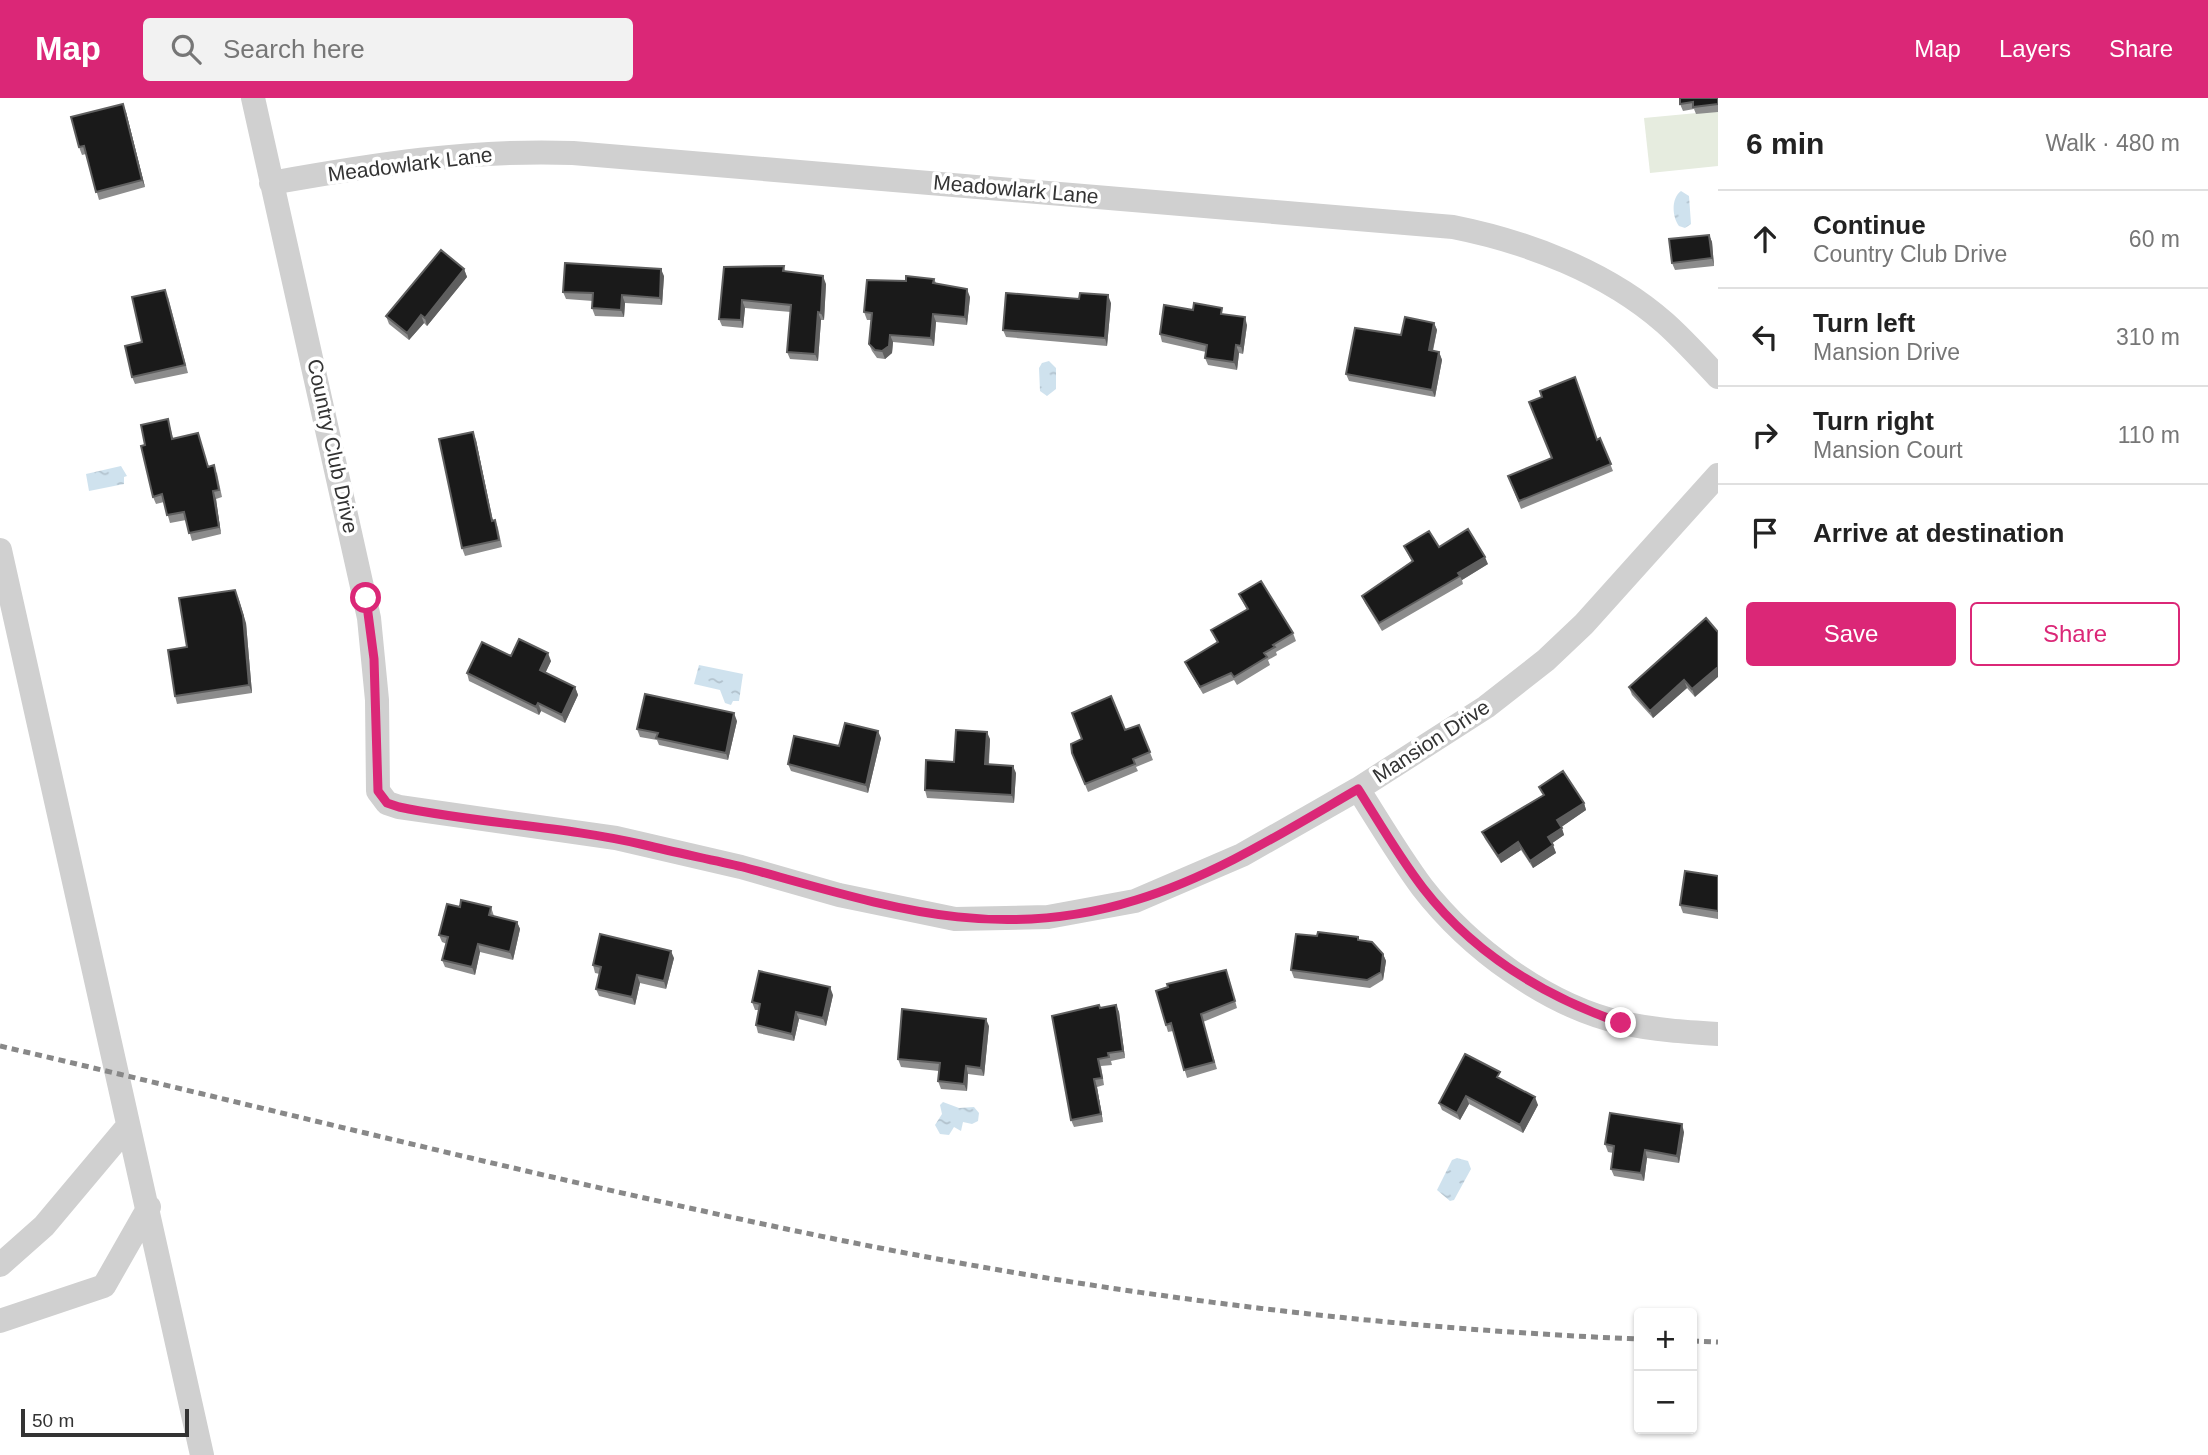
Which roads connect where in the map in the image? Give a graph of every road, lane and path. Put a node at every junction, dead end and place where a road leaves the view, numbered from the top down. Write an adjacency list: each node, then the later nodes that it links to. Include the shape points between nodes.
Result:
1 (253, 98): 2 (street, Country Club Drive)
2 (271, 183): 3 (street, Meadowlark Lane, via 423,158 489,152 573,153 1453,227 1513,240 1593,276 1665,323); 7 (street, Country Club Drive, via 369,618)
3 (1718, 377)
4 (1718, 475): 6 (street, Mansion Drive, via 1546,660 1486,707)
5 (0, 551): 9 (street)
6 (1358, 789): 7 (street, Mansion Drive, via 1242,855 1135,901 1048,917 982,920 908,911 616,838 421,812); 8 (street, via 1442,911 1508,968 1562,1000 1621,1023)
7 (381, 797)
8 (1718, 1034)
9 (128, 1126): 10 (street); 11 (street, via 44,1226)
10 (149, 1207): 12 (street, via 103,1286); 13 (street)
11 (0, 1265)
12 (0, 1321)
13 (202, 1455)

